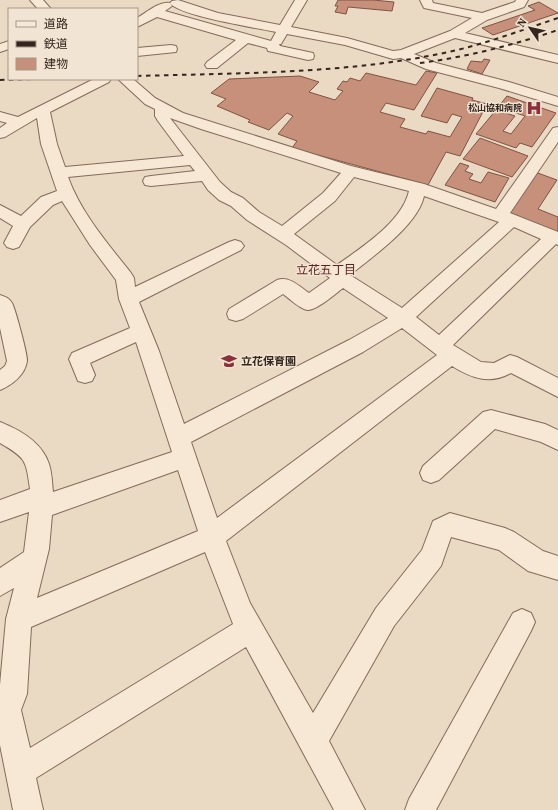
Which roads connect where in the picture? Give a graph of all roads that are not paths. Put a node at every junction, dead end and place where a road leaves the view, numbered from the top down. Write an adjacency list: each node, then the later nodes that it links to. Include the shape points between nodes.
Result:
1 (36, 0): 7 (street)
2 (301, 0): 10 (street)
3 (426, 0): 8 (street, via 428,6)
4 (522, 0): 8 (street, via 520,4)
5 (176, 3): 6 (street); 10 (street, via 216,16)
6 (154, 7): 9 (street); 12 (street)
7 (44, 8)
8 (483, 16): 11 (street)
9 (138, 22)
10 (284, 29): 13 (street); 16 (street, via 393,54)
11 (454, 34): 16 (street); 18 (street)
12 (246, 40): 13 (street); 20 (street)
13 (273, 47): 17 (street); 19 (street)
14 (171, 49): 15 (street)
15 (138, 52)
16 (403, 54): 23 (street, via 431,66)
17 (308, 56)
18 (558, 58)
19 (265, 59)
20 (212, 65)
21 (102, 80): 25 (street)
22 (126, 80): 24 (street)
23 (558, 102)
24 (162, 108): 30 (street, via 165,121); 31 (street, via 234,136)
25 (43, 110): 27 (street); 32 (street, via 49,144)
26 (0, 116): 27 (street)
27 (19, 122): 29 (street)
28 (558, 131): 38 (street)
29 (0, 134)
30 (194, 160): 32 (street); 33 (street)
31 (350, 171): 35 (street); 40 (street, via 332,194)
32 (59, 173): 36 (street)
33 (206, 175): 34 (street); 40 (street, via 225,196)
34 (151, 181)
35 (418, 188): 38 (street); 44 (street, via 418,196 404,218)
36 (66, 194): 39 (street, via 47,201); 45 (street, via 96,242 125,278)
37 (0, 211): 39 (street)
38 (506, 217): 41 (street); 48 (street)
39 (23, 224): 42 (street)
40 (282, 235): 44 (street)
41 (555, 238): 50 (street)
42 (12, 243)
43 (235, 246): 45 (street)
44 (340, 277): 47 (street, via 309,303 283,285); 48 (street)
45 (128, 299): 49 (street)
46 (0, 302): 52 (street, via 4,307 17,361 12,372)
47 (236, 314)
48 (403, 318): 50 (street); 56 (street)
49 (141, 331): 51 (street, via 79,359); 56 (street)
50 (446, 350): 53 (street, via 468,366 484,372 501,370 510,363); 60 (street)
51 (85, 376)
52 (0, 381)
53 (558, 388)
54 (0, 432): 58 (street, via 22,444 32,453 38,464)
55 (558, 440): 57 (street, via 491,419)
56 (181, 448): 58 (street); 60 (street)
57 (431, 473)
58 (42, 501): 59 (street); 61 (street)
59 (0, 511)
60 (212, 537): 64 (street); 66 (street, via 240,611)
61 (34, 560): 63 (street); 64 (street)
62 (558, 568): 68 (street, via 537,562 505,540 450,524 441,529 432,557 385,617)
63 (0, 583)
64 (19, 619): 67 (street, via 13,694)
65 (522, 622): 72 (street)
66 (250, 629): 68 (street); 69 (street)
67 (3, 711): 69 (street)
68 (313, 741): 71 (street)
69 (20, 772): 70 (street)
70 (28, 810)
71 (350, 810)
72 (420, 810)

